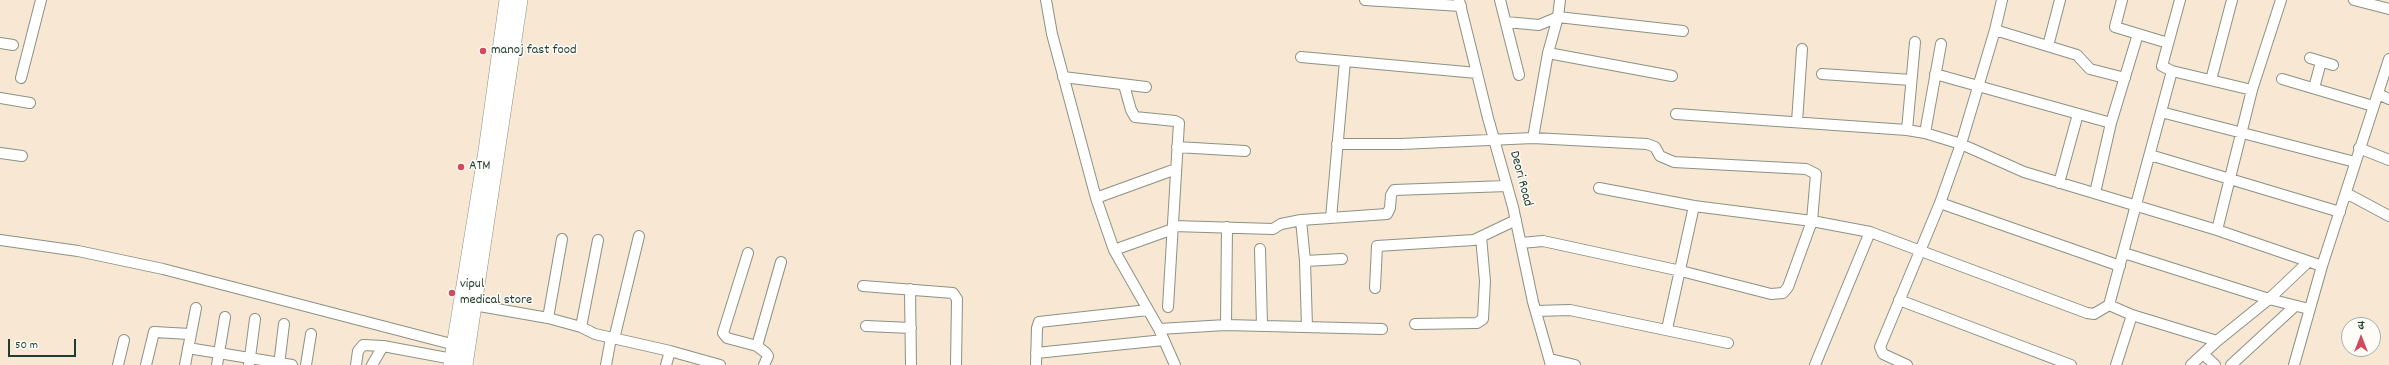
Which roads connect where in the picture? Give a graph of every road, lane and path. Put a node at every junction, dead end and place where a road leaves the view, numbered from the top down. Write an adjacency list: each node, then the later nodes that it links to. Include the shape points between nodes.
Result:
1 (41, 0): 43 (street)
2 (507, 0): 122 (highway)
3 (520, 0): 122 (highway)
4 (1046, 0): 42 (street)
5 (1365, 0): 15 (street)
6 (1500, 0): 18 (street)
7 (1560, 0): 17 (street)
8 (2002, 0): 19 (street)
9 (2060, 0): 27 (street)
10 (2122, 0): 21 (street, via 2115,27)
11 (2180, 0): 24 (street)
12 (2232, 0): 47 (street)
13 (2281, 0): 52 (street)
14 (2354, 0): 16 (street)
15 (1460, 3): 37 (street, Deori Road)
16 (2389, 10)
17 (1558, 17): 18 (street, via 1539,25); 20 (street); 29 (street)
18 (1506, 22): 40 (street)
19 (1995, 30): 27 (street); 49 (street)
20 (1683, 31)
21 (2138, 34): 24 (street); 44 (street)
22 (1915, 42): 46 (street)
23 (0, 43): 26 (street)
24 (2168, 43): 36 (street, via 2162,66)
25 (1941, 44): 39 (street)
26 (13, 45)
27 (2048, 46): 44 (street, via 2076,55 2090,69)
28 (1802, 49): 61 (street)
29 (1548, 53): 41 (street); 66 (street)
30 (1301, 57): 33 (street)
31 (2310, 58): 34 (street)
32 (2389, 59): 53 (street)
33 (1345, 61): 37 (street); 68 (street)
34 (2321, 62): 35 (street); 51 (street)
35 (2333, 65)
36 (2172, 71): 47 (street); 58 (street)
37 (1477, 73): 67 (street, Deori Road)
38 (1822, 74): 46 (street)
39 (1935, 74): 49 (street); 65 (street)
40 (1519, 75)
41 (1672, 76)
42 (1063, 77): 48 (street); 85 (street)
43 (21, 78)
44 (2125, 78): 62 (street)
45 (2282, 79): 51 (street)
46 (1911, 80): 63 (street)
47 (2210, 80): 52 (street)
48 (1124, 85): 50 (street); 70 (street, via 1135,117 1178,122 1180,128)
49 (1978, 86): 60 (street); 69 (street)
50 (1146, 88)
51 (2314, 88): 57 (street)
52 (2252, 90): 64 (street)
53 (2378, 94): 55 (street); 57 (street)
54 (0, 98): 56 (street)
55 (2389, 98)
56 (30, 103)
57 (2373, 106): 71 (street)
58 (2161, 112): 64 (street); 74 (street)
59 (1676, 114): 61 (street)
60 (2078, 114): 62 (street); 80 (street)
61 (1797, 122): 63 (street)
62 (2111, 123): 83 (street)
63 (1906, 130): 65 (street)
64 (2242, 132): 77 (street); 79 (street)
65 (1925, 133): 69 (street)
66 (1533, 138): 67 (street); 94 (street, via 1647,144 1655,147 1660,156 1674,162 1806,168 1816,174)
67 (1495, 140): 68 (street); 81 (street, Deori Road)
68 (1337, 144): 91 (street)
69 (1961, 144): 80 (street, via 2024,172); 86 (street)
70 (1177, 147): 72 (street); 78 (street)
71 (2359, 148): 76 (street); 77 (street)
72 (1245, 151)
73 (0, 153): 75 (street)
74 (2150, 155): 79 (street); 88 (street)
75 (22, 156)
76 (2389, 160)
77 (2355, 162): 84 (street)
78 (1176, 169): 85 (street); 95 (street)
79 (2230, 180): 89 (street); 97 (street)
80 (2059, 183): 83 (street)
81 (1507, 186): 91 (street, via 1394,190 1387,214); 93 (street, Deori Road)
82 (1599, 188): 87 (street)
83 (2095, 193): 88 (street)
84 (2346, 193): 89 (street); 90 (street)
85 (1096, 198): 106 (street)
86 (1940, 203): 107 (street); 114 (street)
87 (1694, 206): 94 (street); 116 (street)
88 (2137, 207): 97 (street); 109 (street)
89 (2340, 212): 115 (street)
90 (2389, 216)
91 (1331, 218): 92 (street)
92 (1301, 220): 96 (street, via 1281,224 1273,229); 111 (street)
93 (1516, 220): 100 (street); 104 (street, Deori Road)
94 (1812, 221): 98 (street); 116 (street, via 1788,287 1783,293 1771,294)
95 (1173, 227): 96 (street); 106 (street); 125 (street)
96 (1227, 227): 136 (street)
97 (2217, 230): 113 (street)
98 (1870, 232): 107 (street); 180 (street)
99 (638, 236): 147 (street)
100 (1481, 237): 118 (street, via 1474,240 1376,246); 135 (street, via 1485,281 1483,319 1477,323)
101 (562, 239): 132 (street)
102 (0, 240): 159 (street, via 78,251 163,270)
103 (598, 240): 139 (street)
104 (1521, 243): 116 (street, via 1543,241); 129 (street, Deori Road)
105 (1260, 249): 137 (street)
106 (1114, 250): 128 (street)
107 (1922, 252): 121 (street); 123 (street, via 2087,313 2094,314)
108 (748, 253): 153 (street, via 723,333 727,338)
109 (2124, 253): 114 (street); 120 (street)
110 (1342, 259): 111 (street)
111 (1305, 261): 140 (street)
112 (781, 262): 153 (street)
113 (2308, 262): 115 (street); 120 (street)
114 (2120, 266): 123 (street)
115 (2322, 266): 127 (street)
116 (1681, 271): 144 (street)
117 (863, 286): 119 (street)
118 (1375, 288)
119 (910, 289): 141 (street); 176 (street, via 953,293 955,296)
120 (2269, 299): 124 (street); 150 (street)
121 (1899, 300): 181 (street, via 1880,350); 182 (street)
122 (468, 304): 132 (street); 159 (highway)
123 (2109, 305): 130 (street)
124 (2295, 306): 127 (street); 186 (street)
125 (1168, 307)
126 (196, 308): 145 (street)
127 (2309, 309): 187 (street)
128 (1148, 310): 142 (street); 157 (street, via 1043,321 1037,328)
129 (1536, 311): 144 (street, via 1570,310); 161 (street, Deori Road)
130 (2132, 315): 150 (street); 183 (street)
131 (225, 316): 156 (street)
132 (548, 318): 139 (street)
133 (255, 319): 160 (street)
134 (284, 324): 162 (street)
135 (1415, 324)
136 (1226, 325): 137 (street); 142 (street)
137 (1262, 325): 140 (street)
138 (866, 326): 141 (street)
139 (582, 327): 147 (street)
140 (1307, 327): 143 (street)
141 (910, 328): 175 (street)
142 (1159, 329): 149 (street)
143 (1382, 330)
144 (1667, 330): 151 (street)
145 (190, 334): 154 (street); 164 (street, via 154,332)
146 (311, 334): 168 (street)
147 (613, 339): 155 (street); 171 (street)
148 (124, 340): 163 (street)
149 (1164, 340): 157 (street); 178 (street)
150 (2217, 341): 158 (street)
151 (1728, 343)
152 (383, 346): 159 (street); 169 (street, via 363,345 358,351); 170 (street)
153 (757, 346): 174 (street, via 768,354)
154 (188, 348): 156 (street); 165 (street)
155 (670, 351): 172 (street); 173 (street)
156 (219, 353): 160 (street); 166 (street)
157 (1036, 353): 177 (street)
158 (2203, 354): 184 (street); 185 (street)
159 (460, 357)
160 (250, 362): 162 (street)
161 (1551, 362): 179 (street)
162 (279, 364): 167 (street)
163 (118, 365)
164 (146, 365)
165 (185, 365)
166 (217, 365)
167 (292, 365)
168 (306, 365)
169 (356, 365)
170 (372, 365)
171 (606, 365)
172 (666, 365)
173 (720, 365)
174 (764, 365)
175 (911, 365)
176 (956, 365)
177 (1036, 365)
178 (1175, 365)
179 (1575, 365)
180 (1815, 365)
181 (1907, 365)
182 (2071, 365)
183 (2116, 365)
184 (2191, 365)
185 (2215, 365)
186 (2232, 365)
187 (2294, 365)

